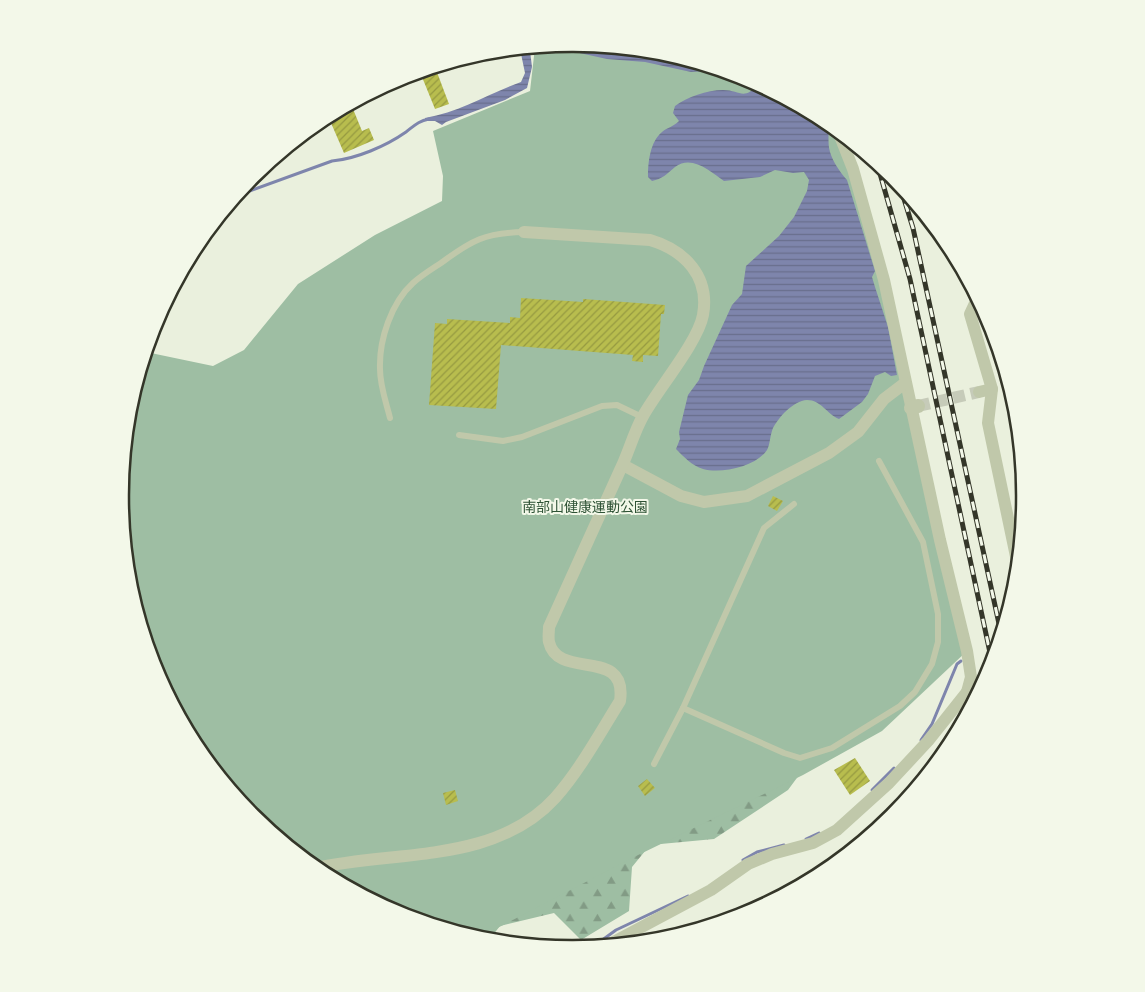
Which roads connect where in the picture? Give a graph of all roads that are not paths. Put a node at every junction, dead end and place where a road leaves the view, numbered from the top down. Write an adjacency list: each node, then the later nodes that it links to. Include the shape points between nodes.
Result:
1 (843, 145): 4 (street, via 884,280)
2 (524, 232): 5 (street, via 650,240 668,245 682,254 698,276 703,292 703,315 695,335); 6 (lane, via 497,233 478,238 402,294 387,325 382,346 380,369)
3 (973, 307): 11 (street, via 970,314 986,390 988,423)
4 (905, 383): 9 (street, via 884,400 858,432 829,453 747,496 704,502 680,496); 12 (street, via 914,407 967,651 971,677)
5 (642, 417): 7 (lane, via 617,405 602,406 522,437 503,441); 9 (street)
6 (390, 418)
7 (459, 435)
8 (879, 461): 14 (lane, via 923,542 938,614 938,642 932,664 915,692 900,706 832,748 800,758)
9 (623, 465): 16 (street, via 549,627 549,642 555,654 567,662 603,667 615,676 622,690 620,700 566,784 537,814 498,837 478,844)
10 (794, 504): 14 (lane, via 764,528)
11 (1013, 543)
12 (967, 692): 13 (street); 17 (street, via 889,783 837,830 813,843 748,864 711,890)
13 (968, 696)
14 (682, 708): 15 (lane)
15 (654, 764)
16 (327, 866)
17 (624, 937)

